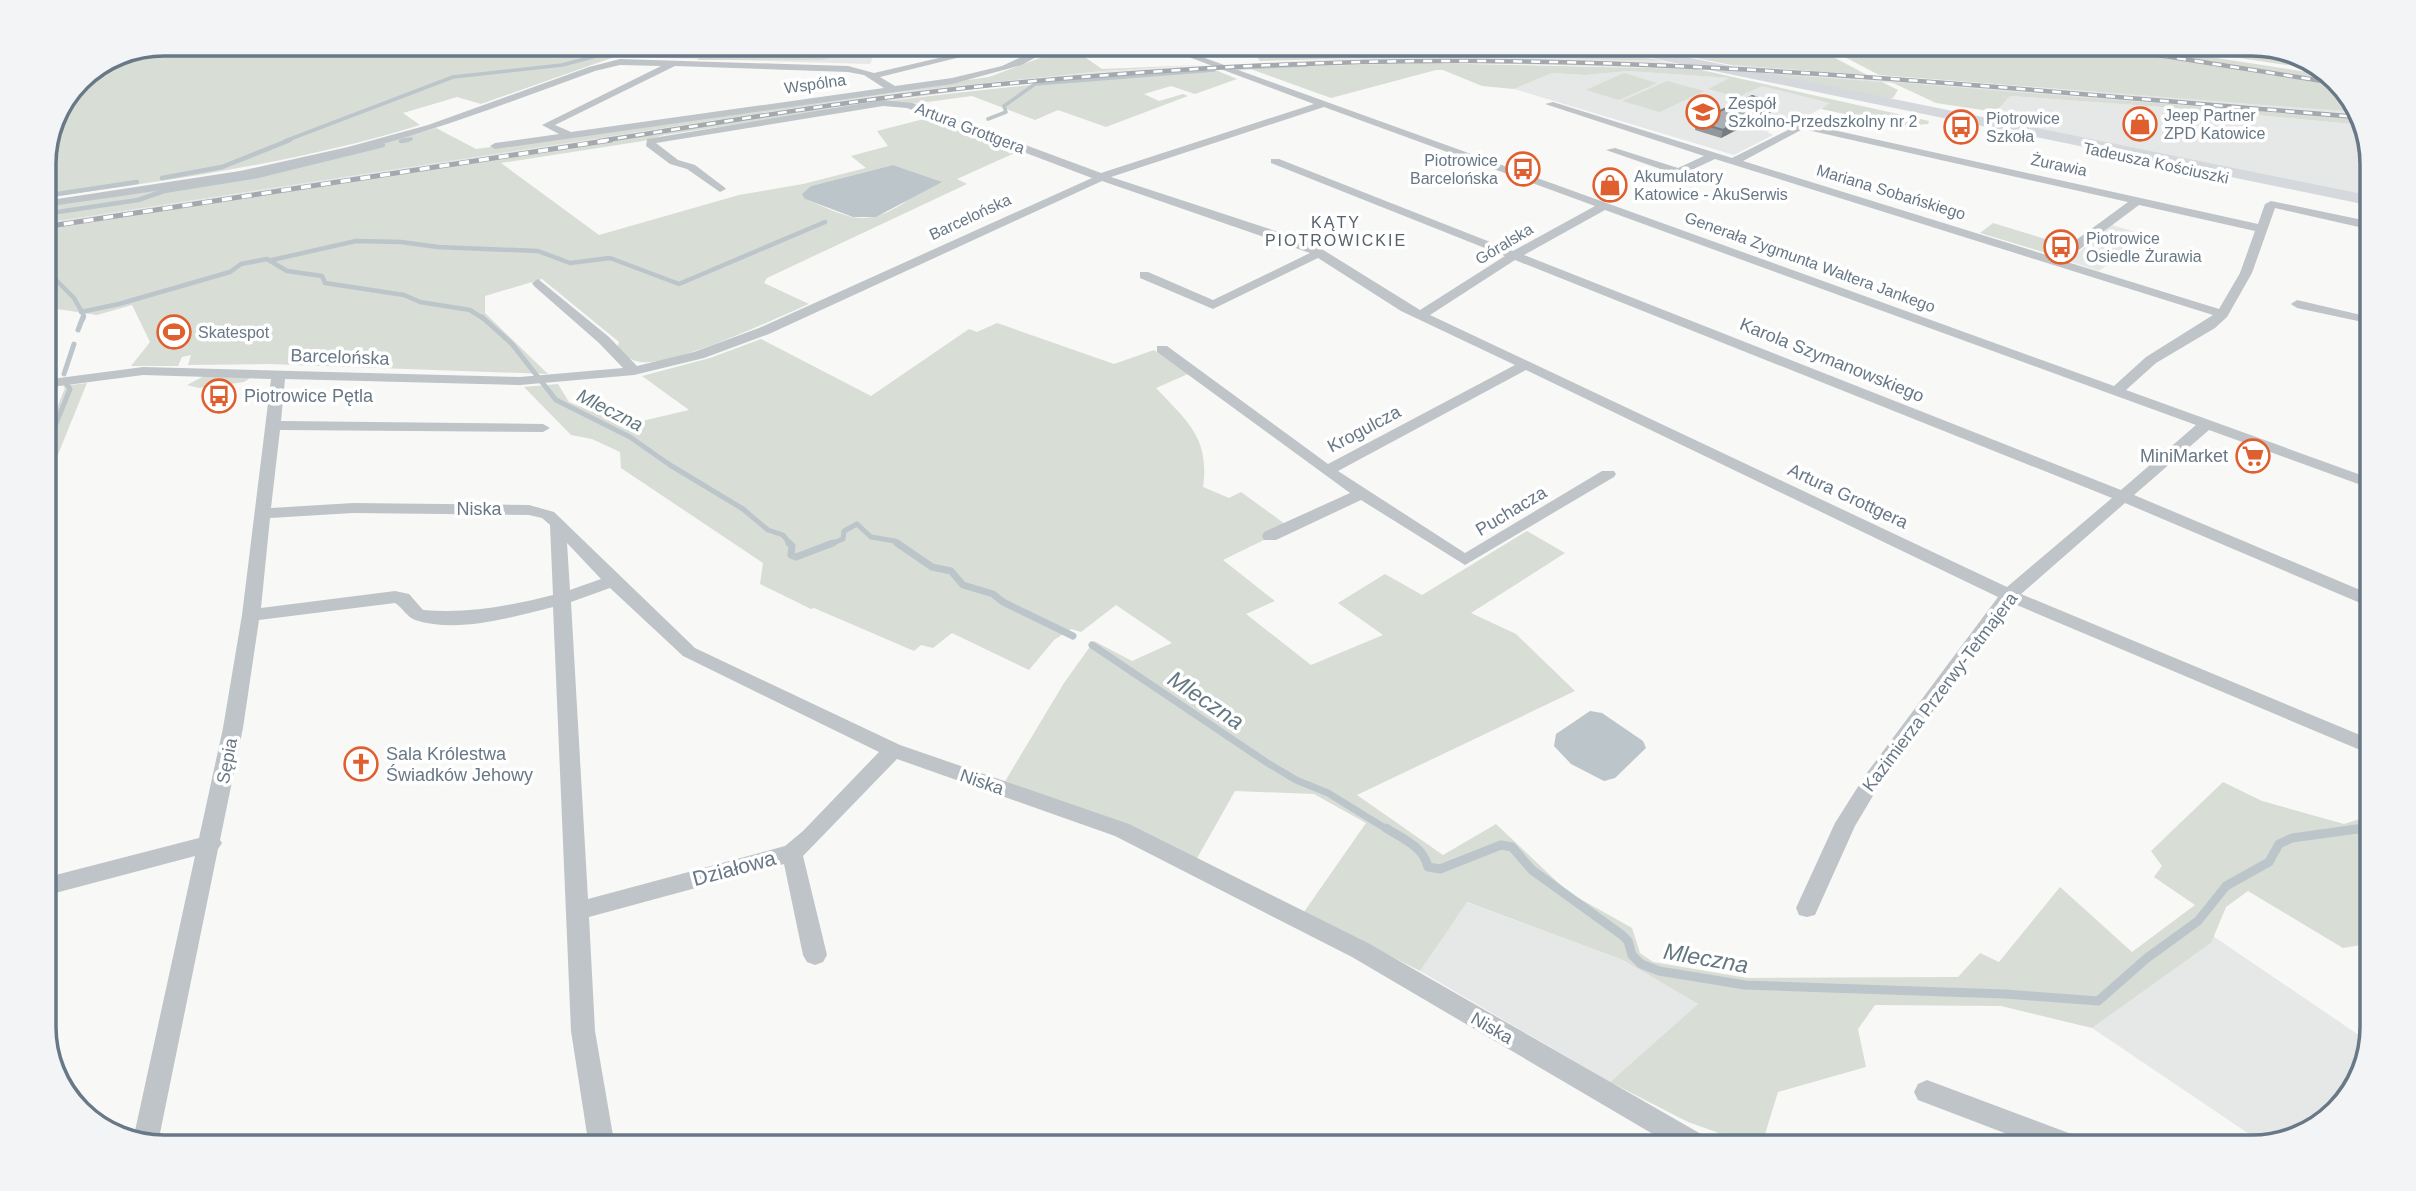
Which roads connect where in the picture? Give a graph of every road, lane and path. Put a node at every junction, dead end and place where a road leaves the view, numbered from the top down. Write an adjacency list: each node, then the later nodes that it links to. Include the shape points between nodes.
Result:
1 (958, 56): 6 (street, Wspólna)
2 (1039, 56): 8 (street, Wspólna, via 952,81)
3 (1191, 56): 9 (street, Generała Zygmunta Waltera Jankego)
4 (1663, 56): 7 (main road, Tadeusza Kościuszki)
5 (673, 64): 6 (street, Wspólna, via 839,68); 11 (street, Wspólna, via 547,127); 21 (street, Wspólna, via 626,62 597,67 441,124 340,153 240,174)
6 (873, 76): 8 (street)
7 (1817, 88): 19 (main road, Tadeusza Kościuszki); 22 (main road, Tadeusza Kościuszki)
8 (893, 89): 11 (street, Wspólna)
9 (1324, 104): 17 (street, Barcelońska); 23 (street, Generała Zygmunta Waltera Jankego)
10 (1550, 104): 14 (street, Mariana Sobańskiego)
11 (573, 134): 12 (street, Wspólna)
12 (495, 146)
13 (1611, 150): 14 (street, via 1679,172)
14 (1714, 155): 16 (street, Mariana Sobańskiego)
15 (1275, 160): 27 (street, Karola Szymanowskiego)
16 (1734, 161): 20 (street, Żurawia, via 1802,126); 28 (street, Mariana Sobańskiego)
17 (1100, 177): 18 (street, Artura Grottgera, via 896,103 651,141 674,162 691,167); 26 (street, Artura Grottgera); 37 (street, Barcelońska, via 764,331 699,355)
18 (720, 189)
19 (2360, 199)
20 (2135, 200): 25 (street, Żurawia); 28 (street)
21 (56, 202)
22 (2360, 205)
23 (1604, 206): 27 (street, Góralska); 40 (street, Generała Zygmunta Waltera Jankego)
24 (2360, 223): 25 (street, via 2271,204)
25 (2260, 228): 33 (street, via 2246,273)
26 (1321, 252): 29 (street, via 1213,305); 32 (street, Artura Grottgera, via 1377,291)
27 (1515, 256): 32 (street, Góralska); 48 (street, Karola Szymanowskiego)
28 (2055, 262): 33 (street, Mariana Sobańskiego)
29 (1144, 275)
30 (538, 283): 37 (street)
31 (2297, 304): 34 (street)
32 (1422, 314): 36 (street, Artura Grottgera)
33 (2222, 314): 40 (street, via 2210,326 2151,360)
34 (2360, 319)
35 (1162, 349): 44 (street, Krogulcza)
36 (1527, 364): 44 (street, Krogulcza); 53 (street, Artura Grottgera)
37 (635, 371): 38 (street, Barcelońska, via 520,381)
38 (279, 374): 39 (street, Barcelońska, via 143,371); 42 (street, Sępia)
39 (56, 382)
40 (2116, 391): 41 (street, Generała Zygmunta Waltera Jankego)
41 (2207, 424): 46 (street, Generała Zygmunta Waltera Jankego); 48 (street, Kazimierza Przerwy-Tetmajera)
42 (272, 425): 43 (street); 49 (street, Sępia)
43 (543, 428)
44 (1327, 471): 47 (street, Puchacza)
45 (1608, 474): 47 (street, Puchacza, via 1465,559)
46 (2360, 480)
47 (1360, 494): 51 (street)
48 (2122, 496): 53 (street, Kazimierza Przerwy-Tetmajera); 55 (street, Karola Szymanowskiego)
49 (261, 514): 50 (street, Niska, via 353,508 529,510); 56 (street, Sępia)
50 (558, 523): 52 (street, Niska); 54 (street)
51 (1270, 536)
52 (612, 580): 54 (street); 58 (street, Niska, via 690,652)
53 (2009, 595): 57 (street, Artura Grottgera); 62 (street, Kazimierza Przerwy-Tetmajera, via 1873,779 1846,823)
54 (562, 598): 56 (street, via 458,618 418,615 403,598 395,597); 63 (street)
55 (2360, 598)
56 (251, 615): 59 (street, Sępia)
57 (2360, 743)
58 (893, 750): 60 (street, Działowa); 68 (street, Niska, via 1122,830 1360,950)
59 (211, 843): 61 (street); 66 (street, Sępia)
60 (792, 853): 63 (street, Działowa); 64 (street)
61 (56, 884)
62 (1807, 908)
63 (578, 911): 67 (street, via 583,1031)
64 (815, 955)
65 (1927, 1092): 69 (street)
66 (147, 1133)
67 (600, 1135)
68 (1678, 1135)
69 (2041, 1135)

